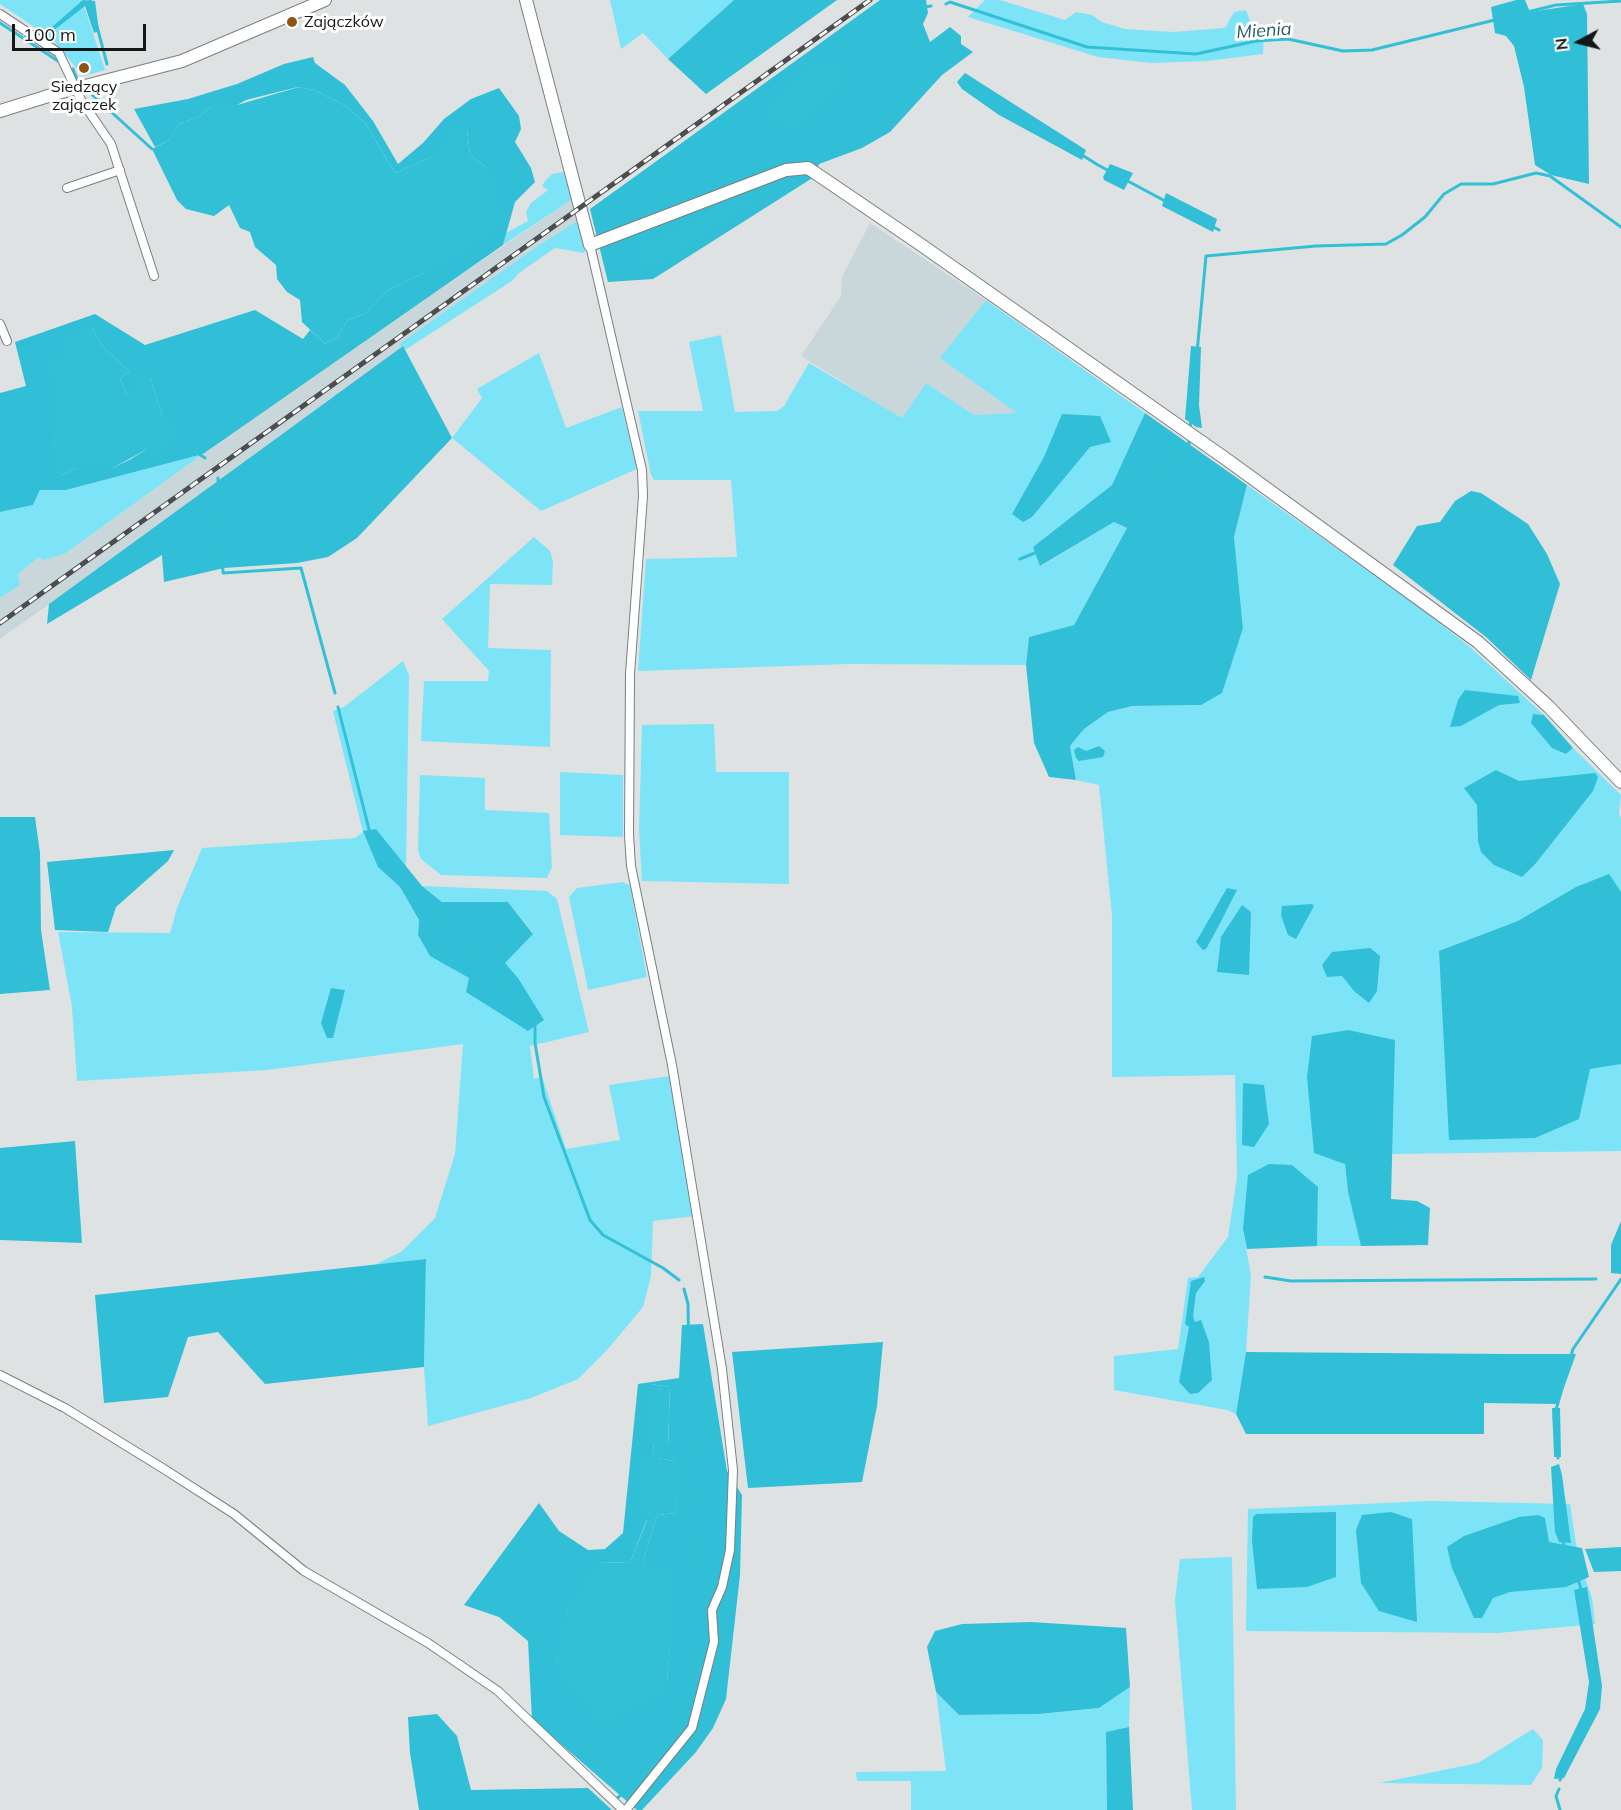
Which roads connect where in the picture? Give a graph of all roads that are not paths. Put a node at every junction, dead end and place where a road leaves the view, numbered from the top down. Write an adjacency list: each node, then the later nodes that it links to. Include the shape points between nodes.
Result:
1 (325, 0): 4 (street, via 182,61)
2 (526, 0): 8 (street)
3 (0, 14): 4 (street, via 59,53)
4 (75, 88): 5 (street); 6 (street, via 111,144)
5 (0, 111)
6 (120, 170): 7 (street); 9 (street)
7 (67, 188)
8 (590, 245): 12 (street, via 786,170 808,168 1184,430 1478,642 1549,707); 14 (street, via 642,470 630,674 631,866 672,1065 724,1380 733,1470 730,1550 712,1611 714,1642 692,1728)
9 (154, 276)
10 (0, 324): 11 (street)
11 (7, 341)
12 (1621, 782)
13 (0, 1376): 14 (street, via 36,1391 234,1514 304,1571 428,1643 498,1691)
14 (624, 1810)

